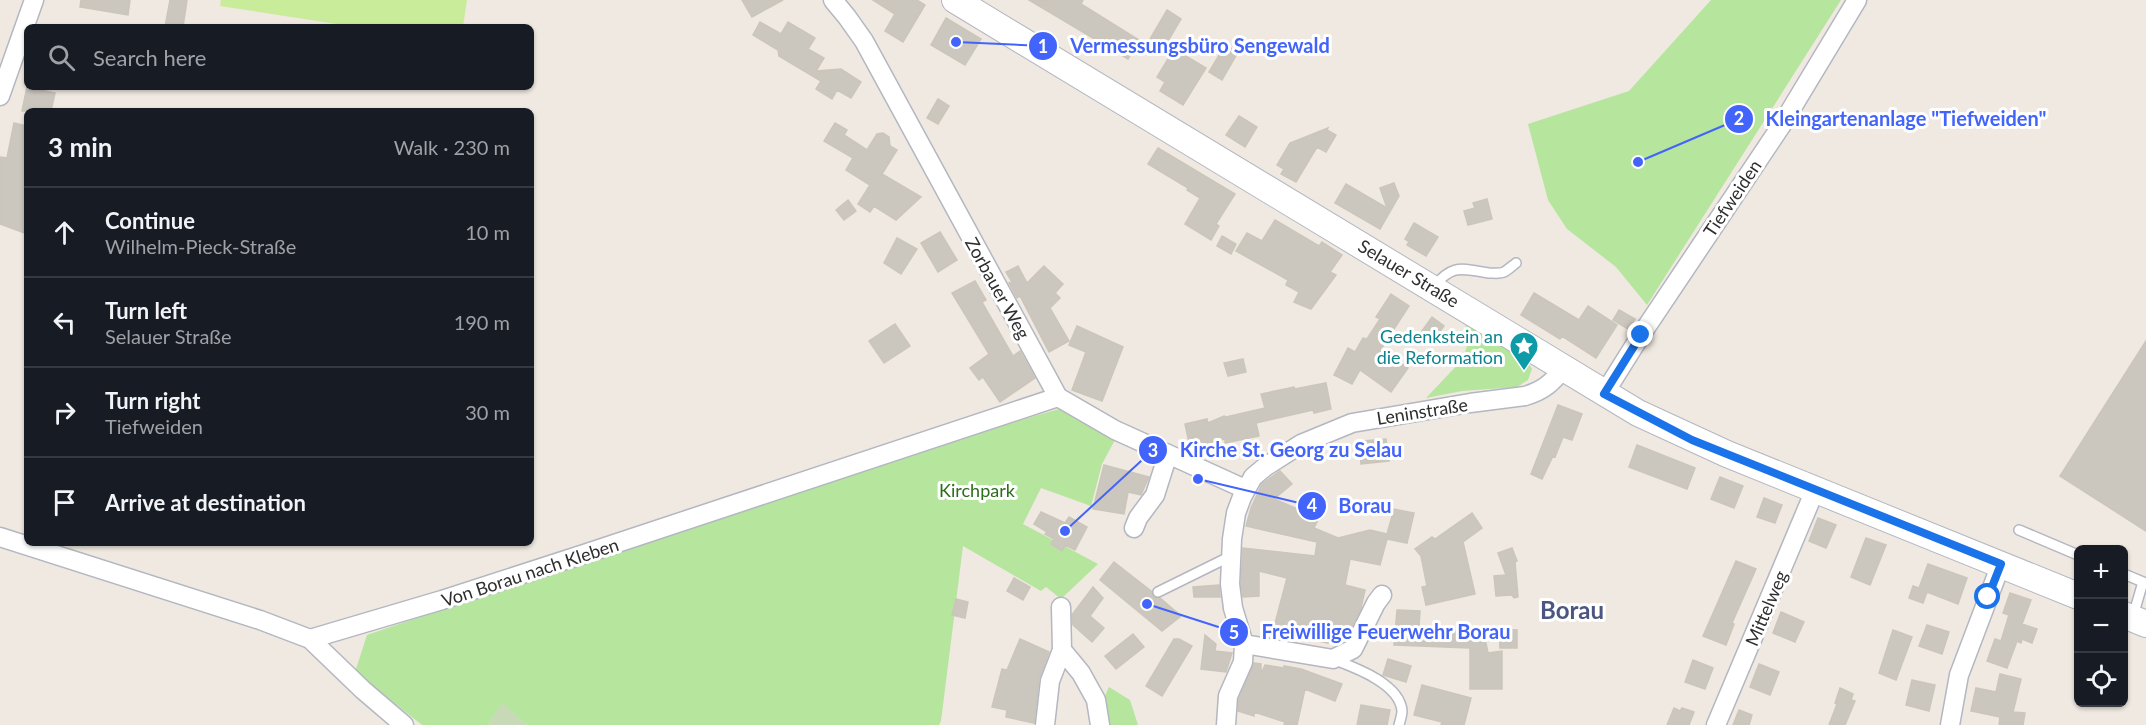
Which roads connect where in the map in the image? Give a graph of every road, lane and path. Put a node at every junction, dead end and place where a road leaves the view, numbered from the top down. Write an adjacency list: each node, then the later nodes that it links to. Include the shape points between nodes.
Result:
1 (34, 0): 5 (street)
2 (833, 0): 12 (street, Zorbauer Weg, via 864,41)
3 (955, 0): 9 (main road, Selauer Straße)
4 (1857, 0): 11 (street, Tiefweiden, via 1781,126)
5 (26, 24)
6 (24, 28): 7 (street)
7 (0, 96)
8 (1516, 263): 9 (lane, via 1498,273 1453,269)
9 (1433, 288): 10 (main road, Selauer Straße)
10 (1563, 368): 11 (main road, Selauer Straße); 14 (street, Leninstraße, via 1552,383 1525,396 1383,416 1335,428 1300,444 1265,467)
11 (1604, 394): 15 (main road, Selauer Straße, via 1692,440)
12 (1058, 397): 13 (street, via 1115,430); 30 (street, Von Borau nach Kleben, via 584,555)
13 (1168, 454): 14 (street); 16 (street, via 1155,495)
14 (1245, 489): 22 (street, Leninstraße, via 1236,513)
15 (1815, 490): 23 (main road, Selauer Straße); 39 (street, Mittelweg)
16 (1134, 528)
17 (2019, 530): 21 (lane)
18 (0, 537): 19 (street)
19 (24, 545)
20 (28, 546): 30 (street)
21 (2074, 553)
22 (1231, 556): 25 (lane); 31 (street, Leninstraße, via 1233,608)
23 (2001, 564): 27 (main road, Selauer Straße); 40 (street, via 1959,675)
24 (2128, 576): 29 (lane, via 2143,582)
25 (1158, 592)
26 (1382, 594): 33 (street, via 1353,649)
27 (2074, 594)
28 (1061, 607): 32 (street)
29 (2134, 619)
30 (310, 639): 34 (street)
31 (1244, 644): 33 (street); 37 (street, Leninstraße, via 1243,662 1228,696)
32 (1062, 650): 35 (street, via 1050,681); 36 (street, via 1096,700)
33 (1333, 659): 38 (lane, via 1391,690 1402,710)
34 (404, 725)
35 (1045, 725)
36 (1100, 725)
37 (1226, 725)
38 (1399, 725)
39 (1716, 725)
40 (1950, 725)

